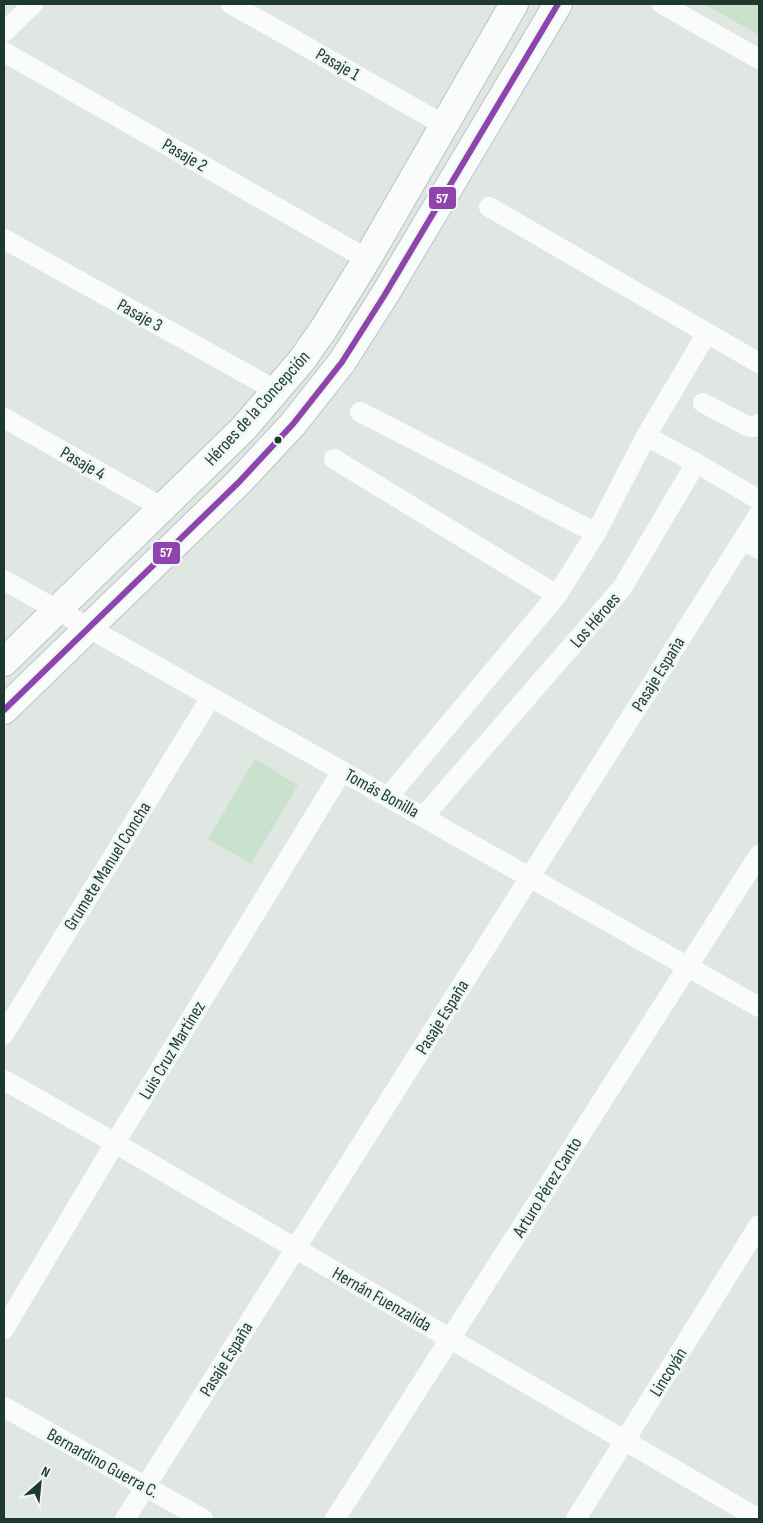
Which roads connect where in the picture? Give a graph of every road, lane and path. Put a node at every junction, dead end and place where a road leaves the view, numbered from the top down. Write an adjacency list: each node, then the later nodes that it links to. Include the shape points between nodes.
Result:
1 (33, 4): 6 (street)
2 (231, 4): 9 (street, Pasaje 1)
3 (514, 4): 9 (main road, Héroes de la Concepción)
4 (558, 4): 31 (main road, Héroes de la Concepción, via 364,330 319,393 260,460)
5 (662, 4): 8 (street)
6 (4, 32)
7 (4, 52): 12 (street, Pasaje 2)
8 (759, 59)
9 (444, 125): 12 (main road, Héroes de la Concepción)
10 (489, 207): 13 (street)
11 (4, 240): 15 (street, Pasaje 3)
12 (367, 259): 15 (main road, Héroes de la Concepción, via 325,327)
13 (707, 333): 14 (street); 20 (street)
14 (759, 363)
15 (277, 391): 24 (main road, Héroes de la Concepción)
16 (703, 403): 19 (street, via 747,426)
17 (360, 412): 26 (street)
18 (4, 418): 24 (street, Pasaje 4)
19 (759, 424)
20 (646, 436): 22 (street); 26 (street)
21 (334, 459): 29 (street)
22 (696, 463): 23 (street); 37 (street, Los Héroes, via 622,588)
23 (759, 500)
24 (163, 508): 30 (main road, Héroes de la Concepción)
25 (759, 514): 27 (street, Pasaje España)
26 (596, 533): 29 (street)
27 (751, 545): 39 (street, Pasaje España)
28 (4, 580): 30 (street, Tomás Bonilla)
29 (558, 595): 36 (street)
30 (57, 611): 31 (street, Tomás Bonilla); 32 (main road, Héroes de la Concepción)
31 (88, 628): 33 (street, Tomás Bonilla); 34 (main road, Héroes de la Concepción)
32 (4, 662)
33 (211, 697): 35 (street, Tomás Bonilla); 42 (street, Grumete Manuel Concha)
34 (4, 710)
35 (342, 771): 36 (street, Tomás Bonilla); 44 (street, Luis Cruz Martínez)
36 (388, 797): 37 (street, Tomás Bonilla)
37 (424, 816): 39 (street, Tomás Bonilla)
38 (759, 855): 40 (street, Arturo Pérez Canto)
39 (530, 878): 40 (street, Tomás Bonilla); 46 (street, Pasaje España)
40 (687, 966): 41 (street, Tomás Bonilla); 48 (street, Arturo Pérez Canto)
41 (759, 1007)
42 (4, 1034)
43 (4, 1080): 44 (street, Hernán Fuenzalida)
44 (115, 1143): 46 (street, Hernán Fuenzalida); 47 (street, Luis Cruz Martínez)
45 (759, 1225): 50 (street, Lincoyán)
46 (296, 1249): 48 (street, Hernán Fuenzalida); 51 (street, Pasaje España)
47 (4, 1330)
48 (450, 1339): 50 (street, Hernán Fuenzalida); 54 (street, Arturo Pérez Canto)
49 (4, 1407): 51 (street, Bernardino Guerra C.)
50 (625, 1441): 55 (street, Lincoyán); 56 (street, Hernán Fuenzalida)
51 (146, 1487): 52 (street, Pasaje España); 53 (street, Bernardino Guerra C.)
52 (125, 1519)
53 (202, 1519)
54 (335, 1519)
55 (576, 1519)
56 (759, 1519)

